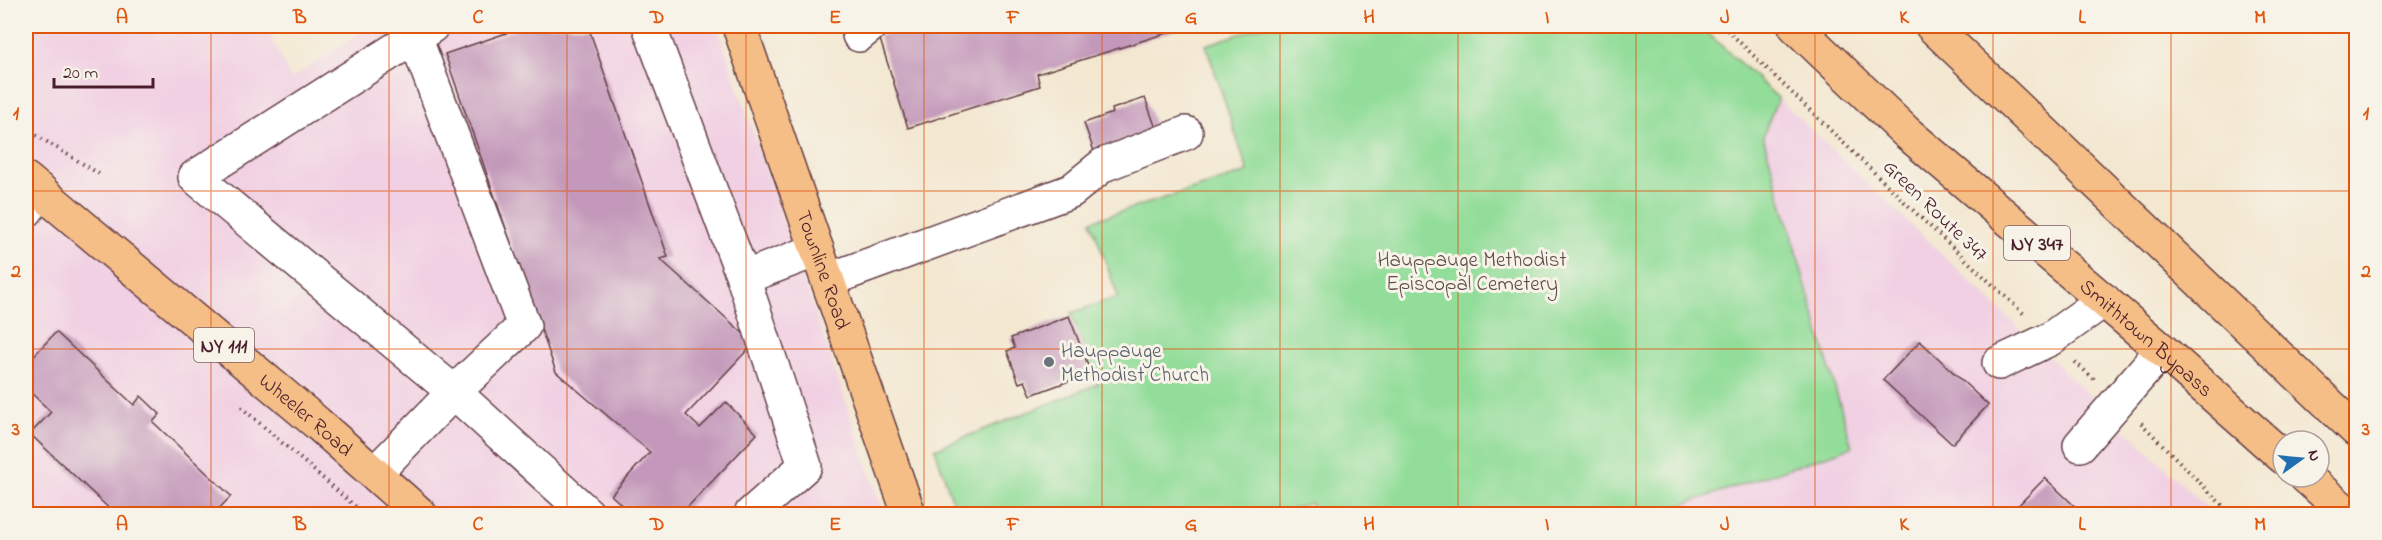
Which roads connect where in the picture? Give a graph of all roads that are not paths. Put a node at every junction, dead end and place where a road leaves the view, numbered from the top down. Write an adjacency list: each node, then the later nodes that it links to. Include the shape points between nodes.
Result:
1 (650, 26): 9 (lane)
2 (739, 26): 8 (main road, Townline Road)
3 (1794, 26): 11 (main road, Smithtown Bypass / NY 347, via 1906,132)
4 (1932, 26): 15 (main road)
5 (424, 31): 14 (lane, via 524,326); 14 (lane, via 195,177)
6 (1186, 133): 10 (lane, via 1103,165 1071,191)
7 (31, 194): 18 (main road, Wheeler Road / NY 111)
8 (817, 250): 9 (lane); 10 (main road, Townline Road)
9 (743, 278): 22 (lane, via 805,466)
10 (828, 280): 23 (main road, Townline Road)
11 (2104, 300): 12 (main road, Smithtown Bypass / NY 347); 13 (lane, via 2050,339)
12 (2162, 350): 16 (lane); 17 (main road, Smithtown Bypass / NY 347)
13 (1999, 363)
14 (454, 392): 18 (lane); 21 (lane)
15 (2356, 430)
16 (2080, 445)
17 (2271, 446)
18 (375, 473): 20 (main road, Wheeler Road / NY 111)
19 (2320, 489): 24 (main road)
20 (420, 514)
21 (588, 514)
22 (751, 514)
23 (909, 514)
24 (2349, 514)

